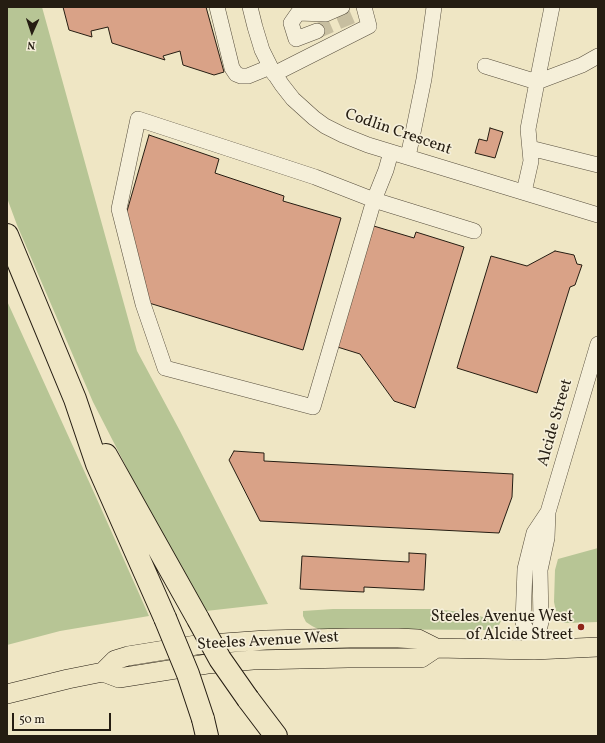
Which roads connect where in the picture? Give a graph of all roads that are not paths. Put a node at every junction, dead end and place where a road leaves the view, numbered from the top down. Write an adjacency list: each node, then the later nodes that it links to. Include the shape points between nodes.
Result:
1 (217, 7): 9 (street, via 232,68 236,74 248,76)
2 (250, 7): 9 (street, Codlin Crescent, via 260,42)
3 (434, 7): 13 (street, via 424,79)
4 (552, 7): 10 (street)
5 (356, 10): 6 (street, via 326,14 298,13 291,23 296,39); 9 (street, via 369,26)
6 (317, 31)
7 (598, 56): 10 (street, via 582,65)
8 (485, 66): 10 (street)
9 (272, 70): 12 (street, Codlin Crescent, via 293,99 325,126)
10 (537, 82): 11 (street, via 528,129)
11 (530, 148): 14 (street); 15 (street, via 531,161)
12 (391, 152): 13 (street, Codlin Crescent); 16 (street)
13 (408, 157): 15 (street, Codlin Crescent)
14 (598, 165)
15 (524, 192): 17 (street, Codlin Crescent)
16 (374, 200): 16 (street, via 315,177 138,120 119,209 143,304 165,368 313,407); 18 (street)
17 (598, 215)
18 (474, 231)
19 (7, 236): 21 (highway)
20 (598, 344): 23 (street, Alcide Street, via 548,512 534,533 525,569 523,622)
21 (75, 399): 25 (highway, bridge, via 96,464 165,618 188,674); 26 (highway, bridge, via 220,659)
22 (598, 647): 23 (main road, Steeles Avenue West)
23 (534, 650): 24 (main road, Steeles Avenue West, via 436,648 421,658 253,660 207,664 119,678 103,672)
24 (7, 694)
25 (205, 728)
26 (276, 736)

